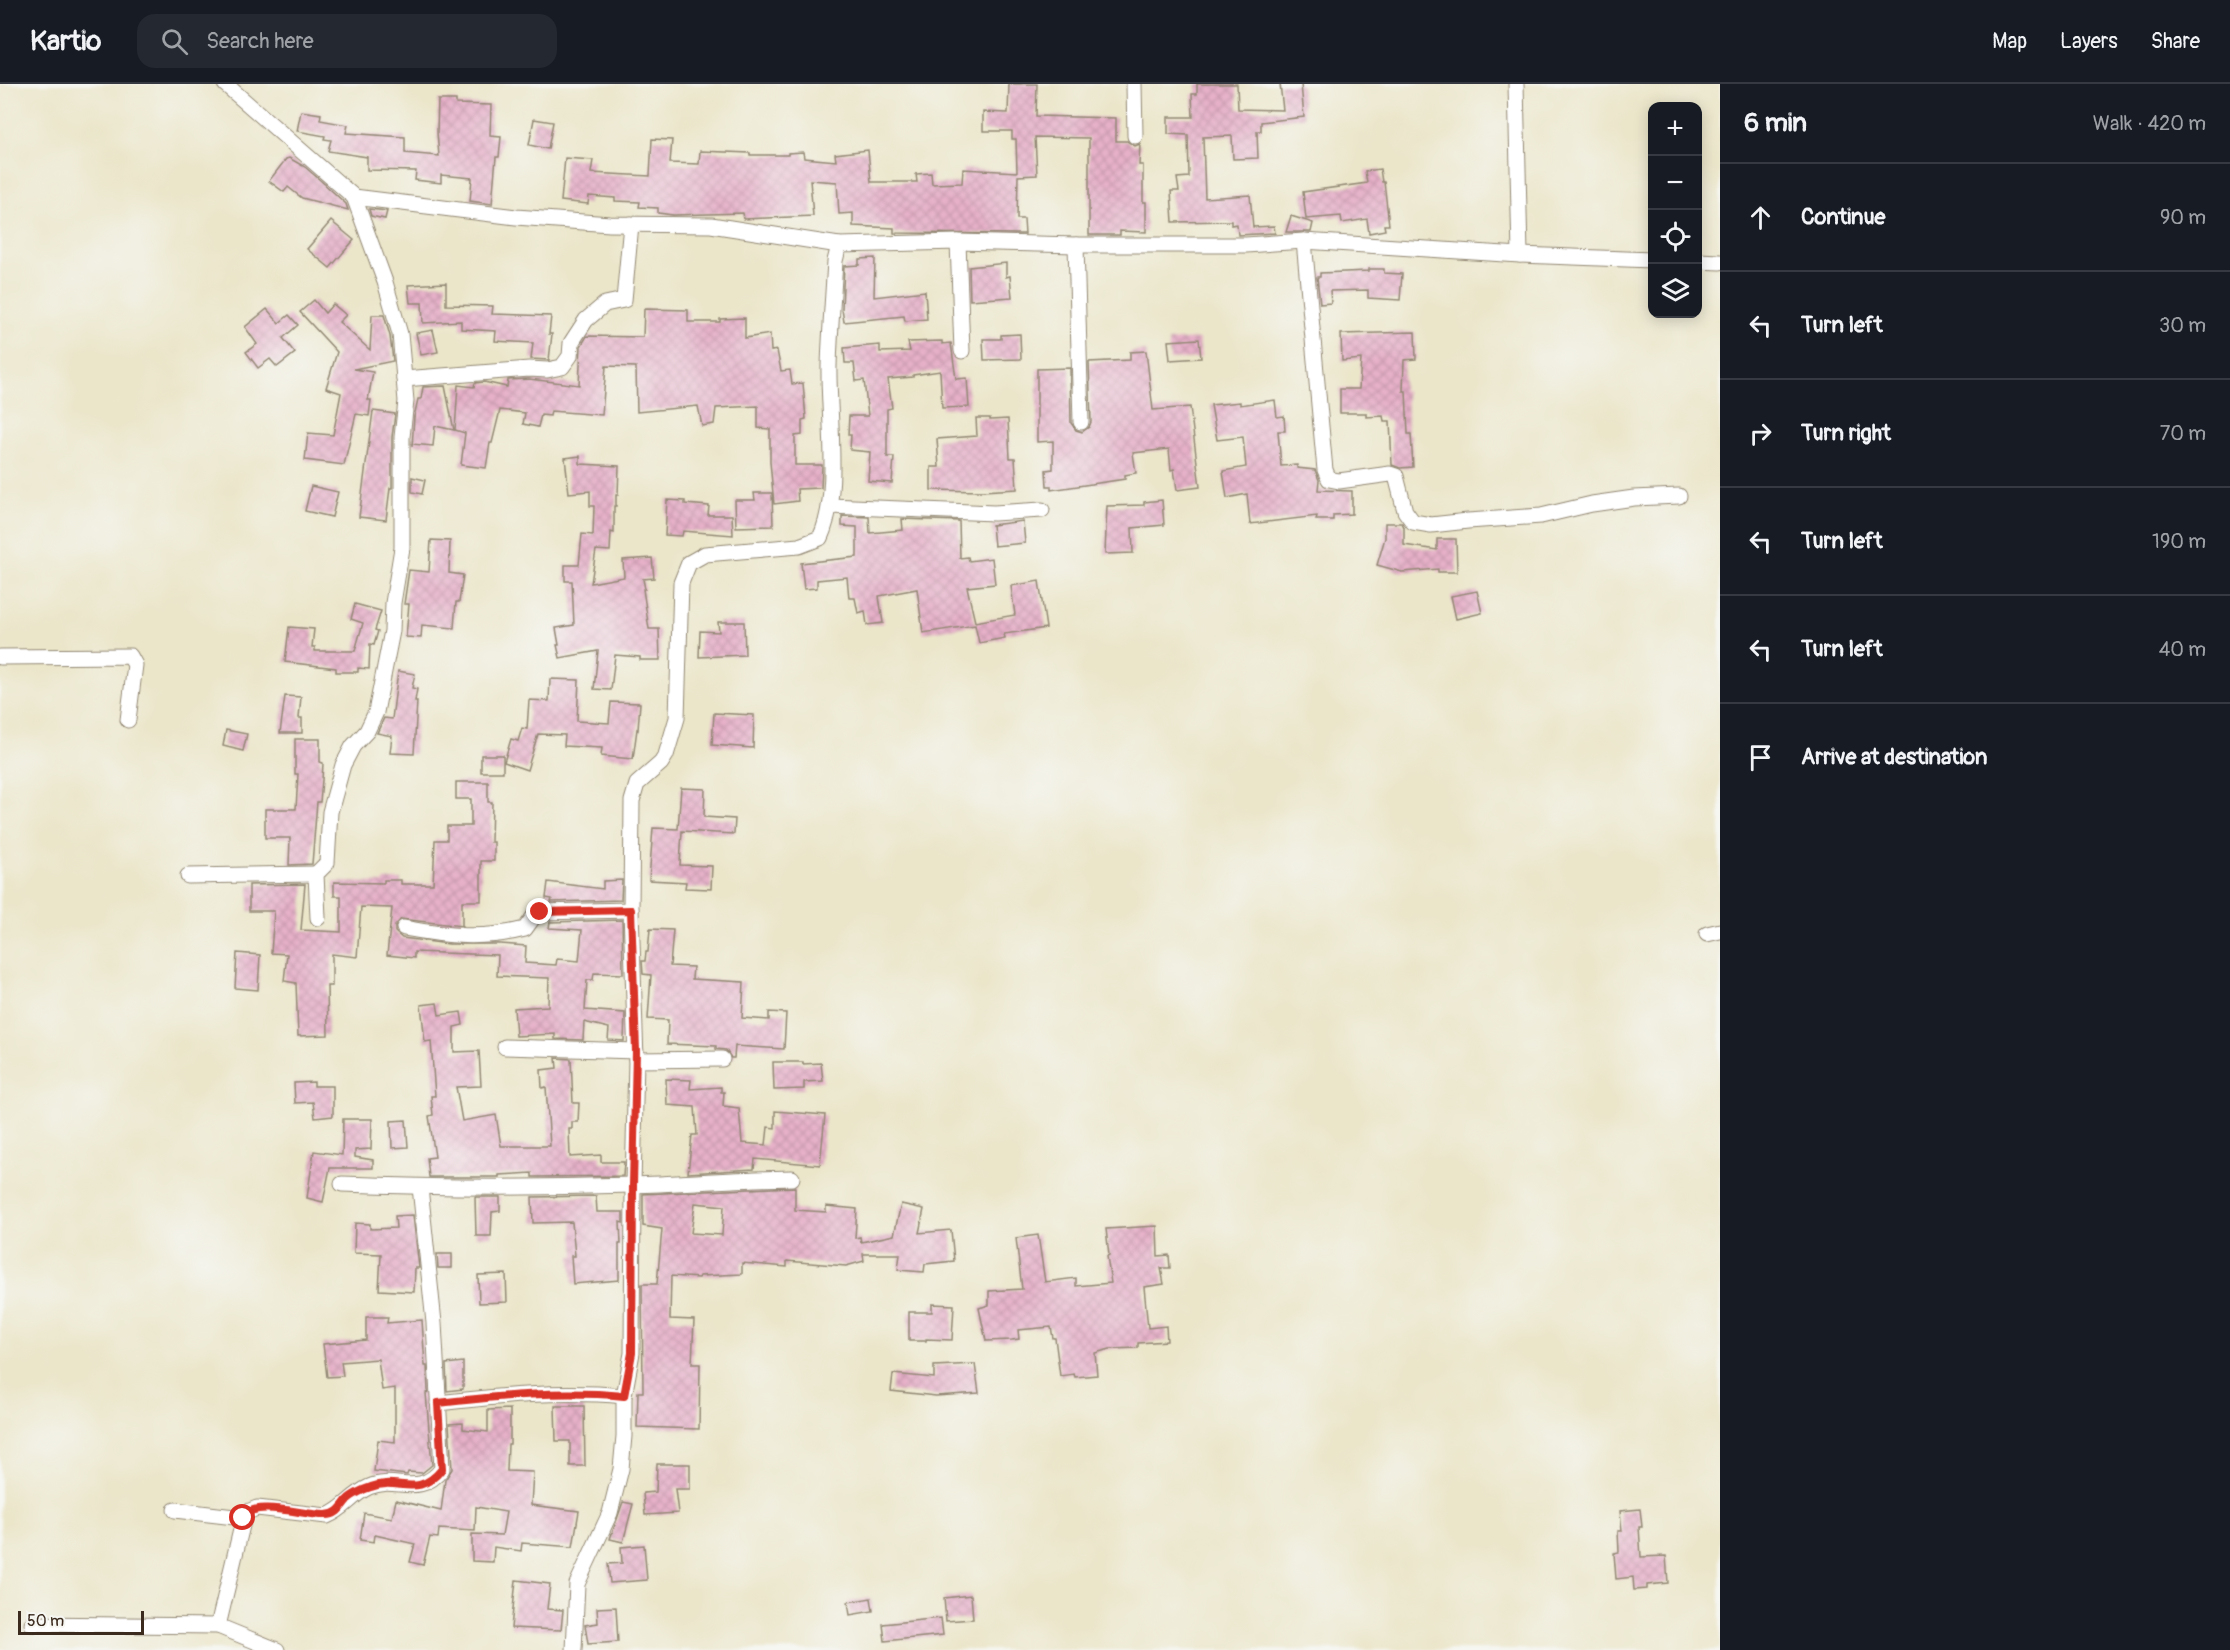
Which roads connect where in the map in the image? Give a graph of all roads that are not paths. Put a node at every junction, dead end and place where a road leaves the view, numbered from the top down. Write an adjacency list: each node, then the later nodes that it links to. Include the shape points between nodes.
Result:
1 (225, 84): 5 (street)
2 (1134, 84): 4 (street)
3 (1516, 84): 11 (street)
4 (1135, 136)
5 (354, 196): 6 (street, via 516,217); 16 (street, via 400,334)
6 (631, 224): 9 (street, via 711,225); 16 (street, via 624,300 605,304 586,320 562,367)
7 (1304, 241): 10 (street); 11 (street); 18 (street, via 1324,470 1329,479 1396,476 1405,512 1413,522 1431,525 1541,516 1592,504)
8 (958, 242): 9 (street); 10 (street); 15 (street)
9 (839, 245): 19 (street, via 829,366)
10 (1076, 245): 17 (street)
11 (1520, 255): 12 (street)
12 (1648, 260)
13 (1702, 261): 14 (street)
14 (1720, 262)
15 (962, 351)
16 (404, 379): 23 (street, via 402,548 392,631 376,712 343,765 330,812 327,863)
17 (1081, 422)
18 (1678, 496)
19 (830, 506): 20 (street, via 994,513); 25 (street, via 820,538 799,546 705,554 685,569 681,584 677,718 666,755 638,784 632,801)
20 (1042, 510)
21 (0, 657): 22 (street, via 130,656 135,665)
22 (128, 720)
23 (316, 874): 24 (street); 26 (street)
24 (188, 876)
25 (631, 910): 27 (street, via 540,912 525,929 493,935 447,936); 29 (street)
26 (318, 918)
27 (404, 928)
28 (505, 1047): 29 (street)
29 (636, 1055): 30 (street); 33 (street)
30 (722, 1059)
31 (792, 1178): 33 (street)
32 (342, 1184): 34 (street)
33 (633, 1185): 34 (street); 35 (street, via 632,1353)
34 (420, 1187): 36 (street)
35 (624, 1396): 36 (street, via 514,1394); 42 (street, via 621,1469 610,1513 577,1584)
36 (438, 1403): 38 (street, via 442,1469 424,1484 381,1483 355,1495 327,1516 257,1508)
37 (175, 1510): 38 (street)
38 (243, 1518): 40 (street)
39 (32, 1624): 40 (street)
40 (218, 1626): 41 (street)
41 (269, 1648)
42 (574, 1650)

